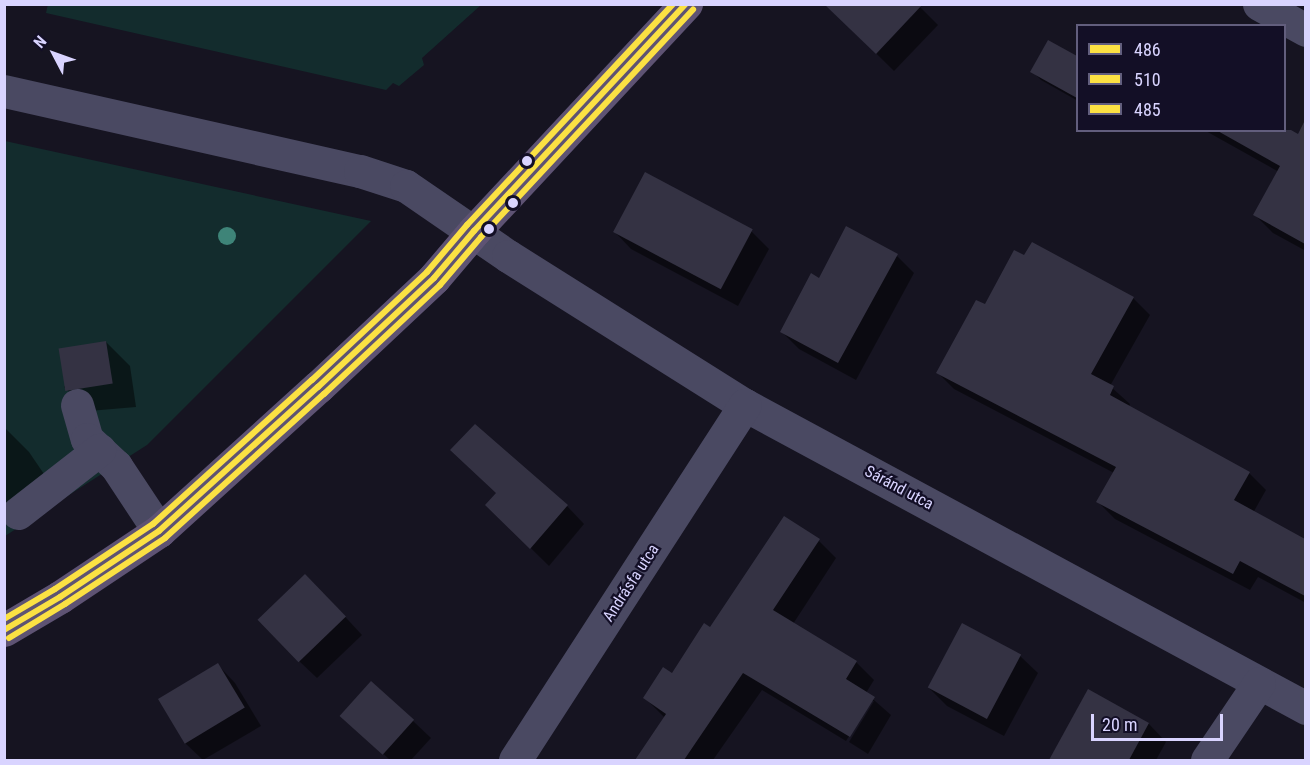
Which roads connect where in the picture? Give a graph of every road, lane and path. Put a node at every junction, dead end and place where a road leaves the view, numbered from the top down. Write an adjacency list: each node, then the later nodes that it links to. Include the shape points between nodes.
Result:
1 (686, 4): 5 (main road)
2 (1259, 4): 3 (street)
3 (1305, 30)
4 (4, 91): 5 (street, Sáránd utca, via 360,171 406,186)
5 (474, 231): 7 (street, Sáránd utca); 10 (main road, via 434,278)
6 (77, 405): 8 (street, via 87,439)
7 (745, 405): 12 (street, Sáránd utca); 14 (street, Andrásfa utca)
8 (99, 450): 9 (street); 10 (street, via 116,466)
9 (18, 513)
10 (159, 531): 11 (main road)
11 (4, 630)
12 (1259, 683): 13 (street, Sáránd utca); 15 (street)
13 (1305, 708)
14 (515, 760)
15 (1207, 760)

